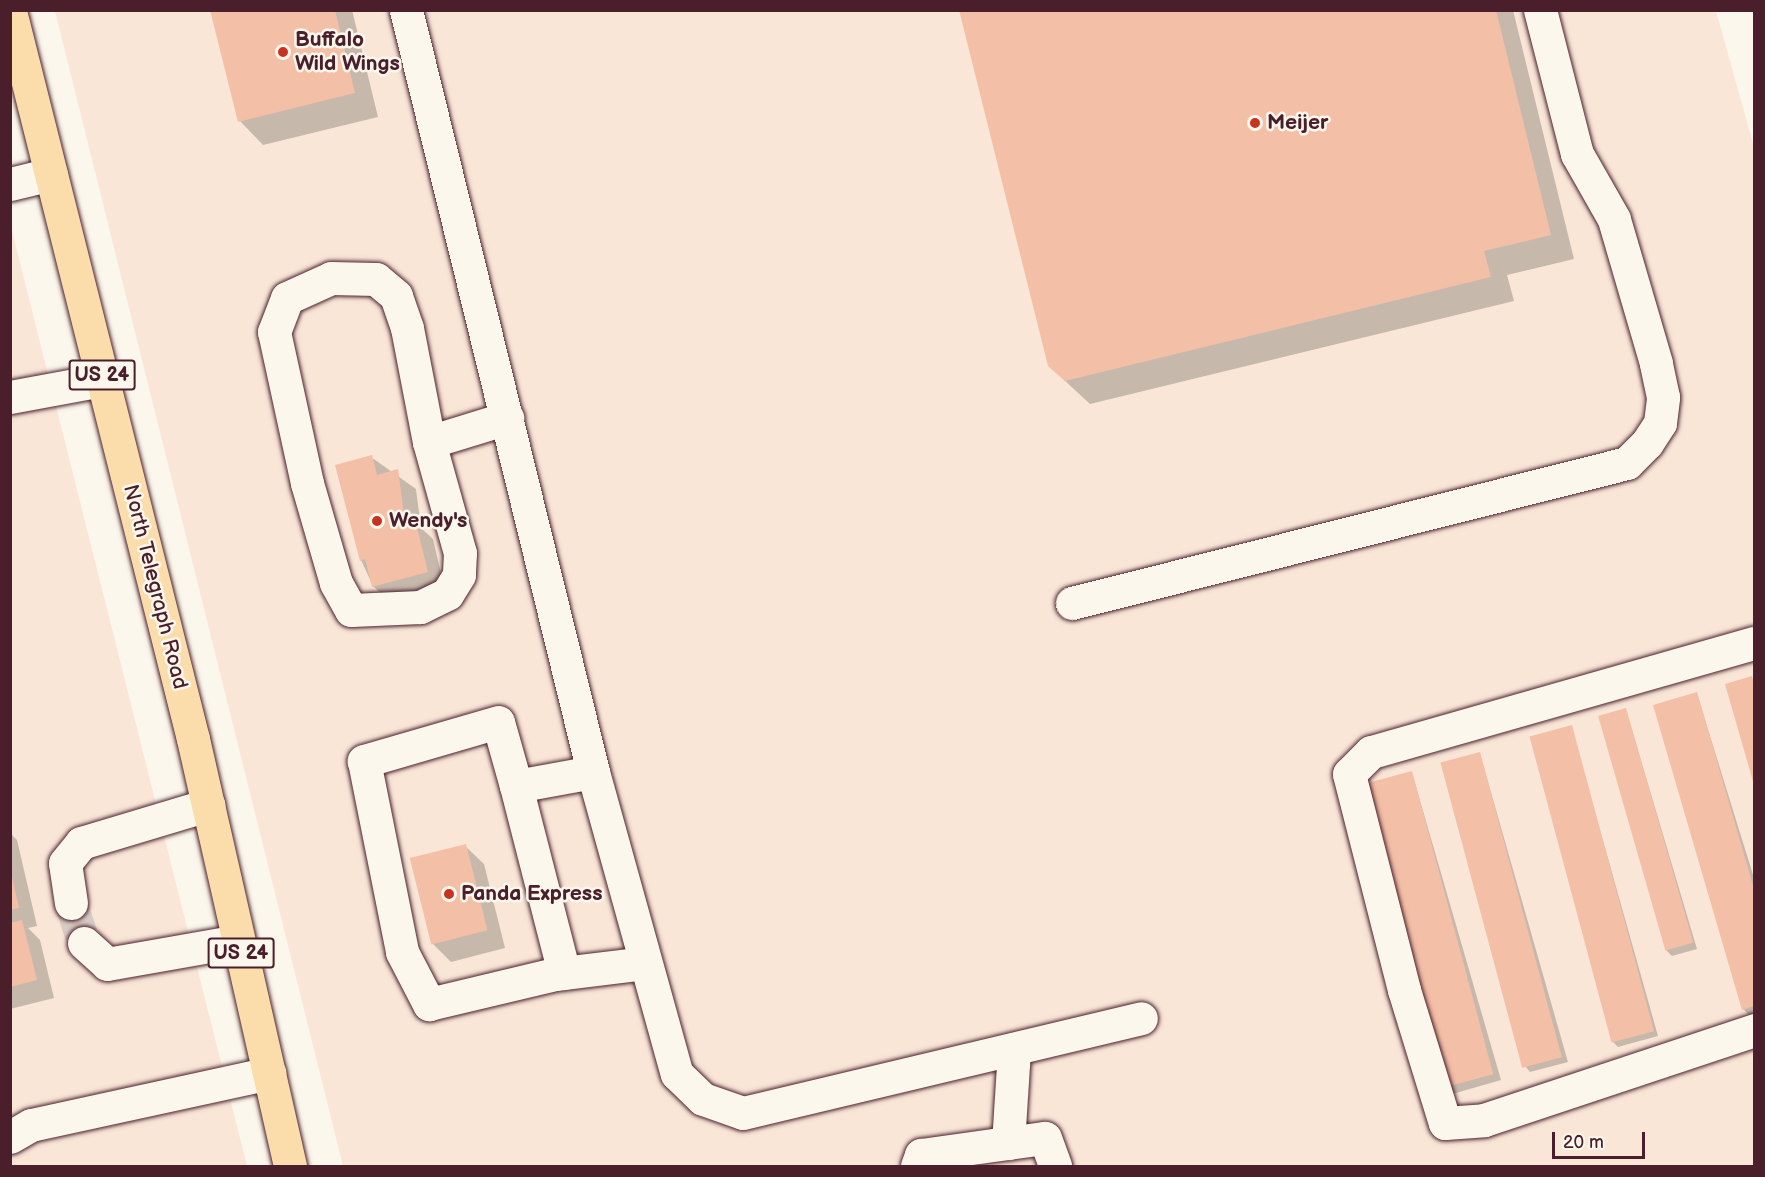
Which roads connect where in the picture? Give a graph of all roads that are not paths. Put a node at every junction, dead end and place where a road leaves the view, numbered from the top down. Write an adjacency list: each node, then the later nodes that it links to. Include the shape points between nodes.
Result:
1 (10, 10): 4 (main road, North Telegraph Road / US 24)
2 (406, 10): 8 (lane)
3 (1540, 10): 10 (lane, via 1577,154 1614,219 1656,363 1663,398 1660,423 1647,443 1627,462)
4 (51, 174): 5 (lane); 6 (main road, North Telegraph Road / US 24)
5 (10, 184)
6 (103, 380): 7 (lane); 14 (main road, North Telegraph Road / US 24)
7 (10, 397)
8 (507, 418): 9 (lane); 12 (lane)
9 (429, 442): 9 (lane, via 396,296 376,279 331,278 287,298 274,332 307,483 336,583 351,610 420,607 447,594 459,575 460,553)
10 (1072, 603)
11 (1755, 644): 21 (lane, via 1371,752 1349,774 1404,990 1445,1123 1485,1120)
12 (593, 772): 13 (lane); 18 (lane)
13 (516, 786): 19 (lane); 19 (lane, via 498,722 364,761 402,952 429,1004)
14 (208, 805): 15 (lane, via 81,843 65,863); 16 (main road, North Telegraph Road / US 24)
15 (71, 903)
16 (238, 941): 17 (lane, via 107,964); 23 (main road, North Telegraph Road / US 24)
17 (84, 943)
18 (644, 963): 19 (lane); 22 (lane, via 677,1074 703,1099 730,1112 791,1104)
19 (564, 973)
20 (1141, 1018): 22 (lane)
21 (1755, 1030)
22 (1014, 1049): 25 (lane)
23 (269, 1073): 24 (lane, via 31,1125); 26 (main road, North Telegraph Road / US 24)
24 (10, 1137)
25 (1008, 1143): 27 (lane, via 921,1155); 28 (lane, via 1046,1138)
26 (290, 1167)
27 (917, 1167)
28 (1055, 1167)

